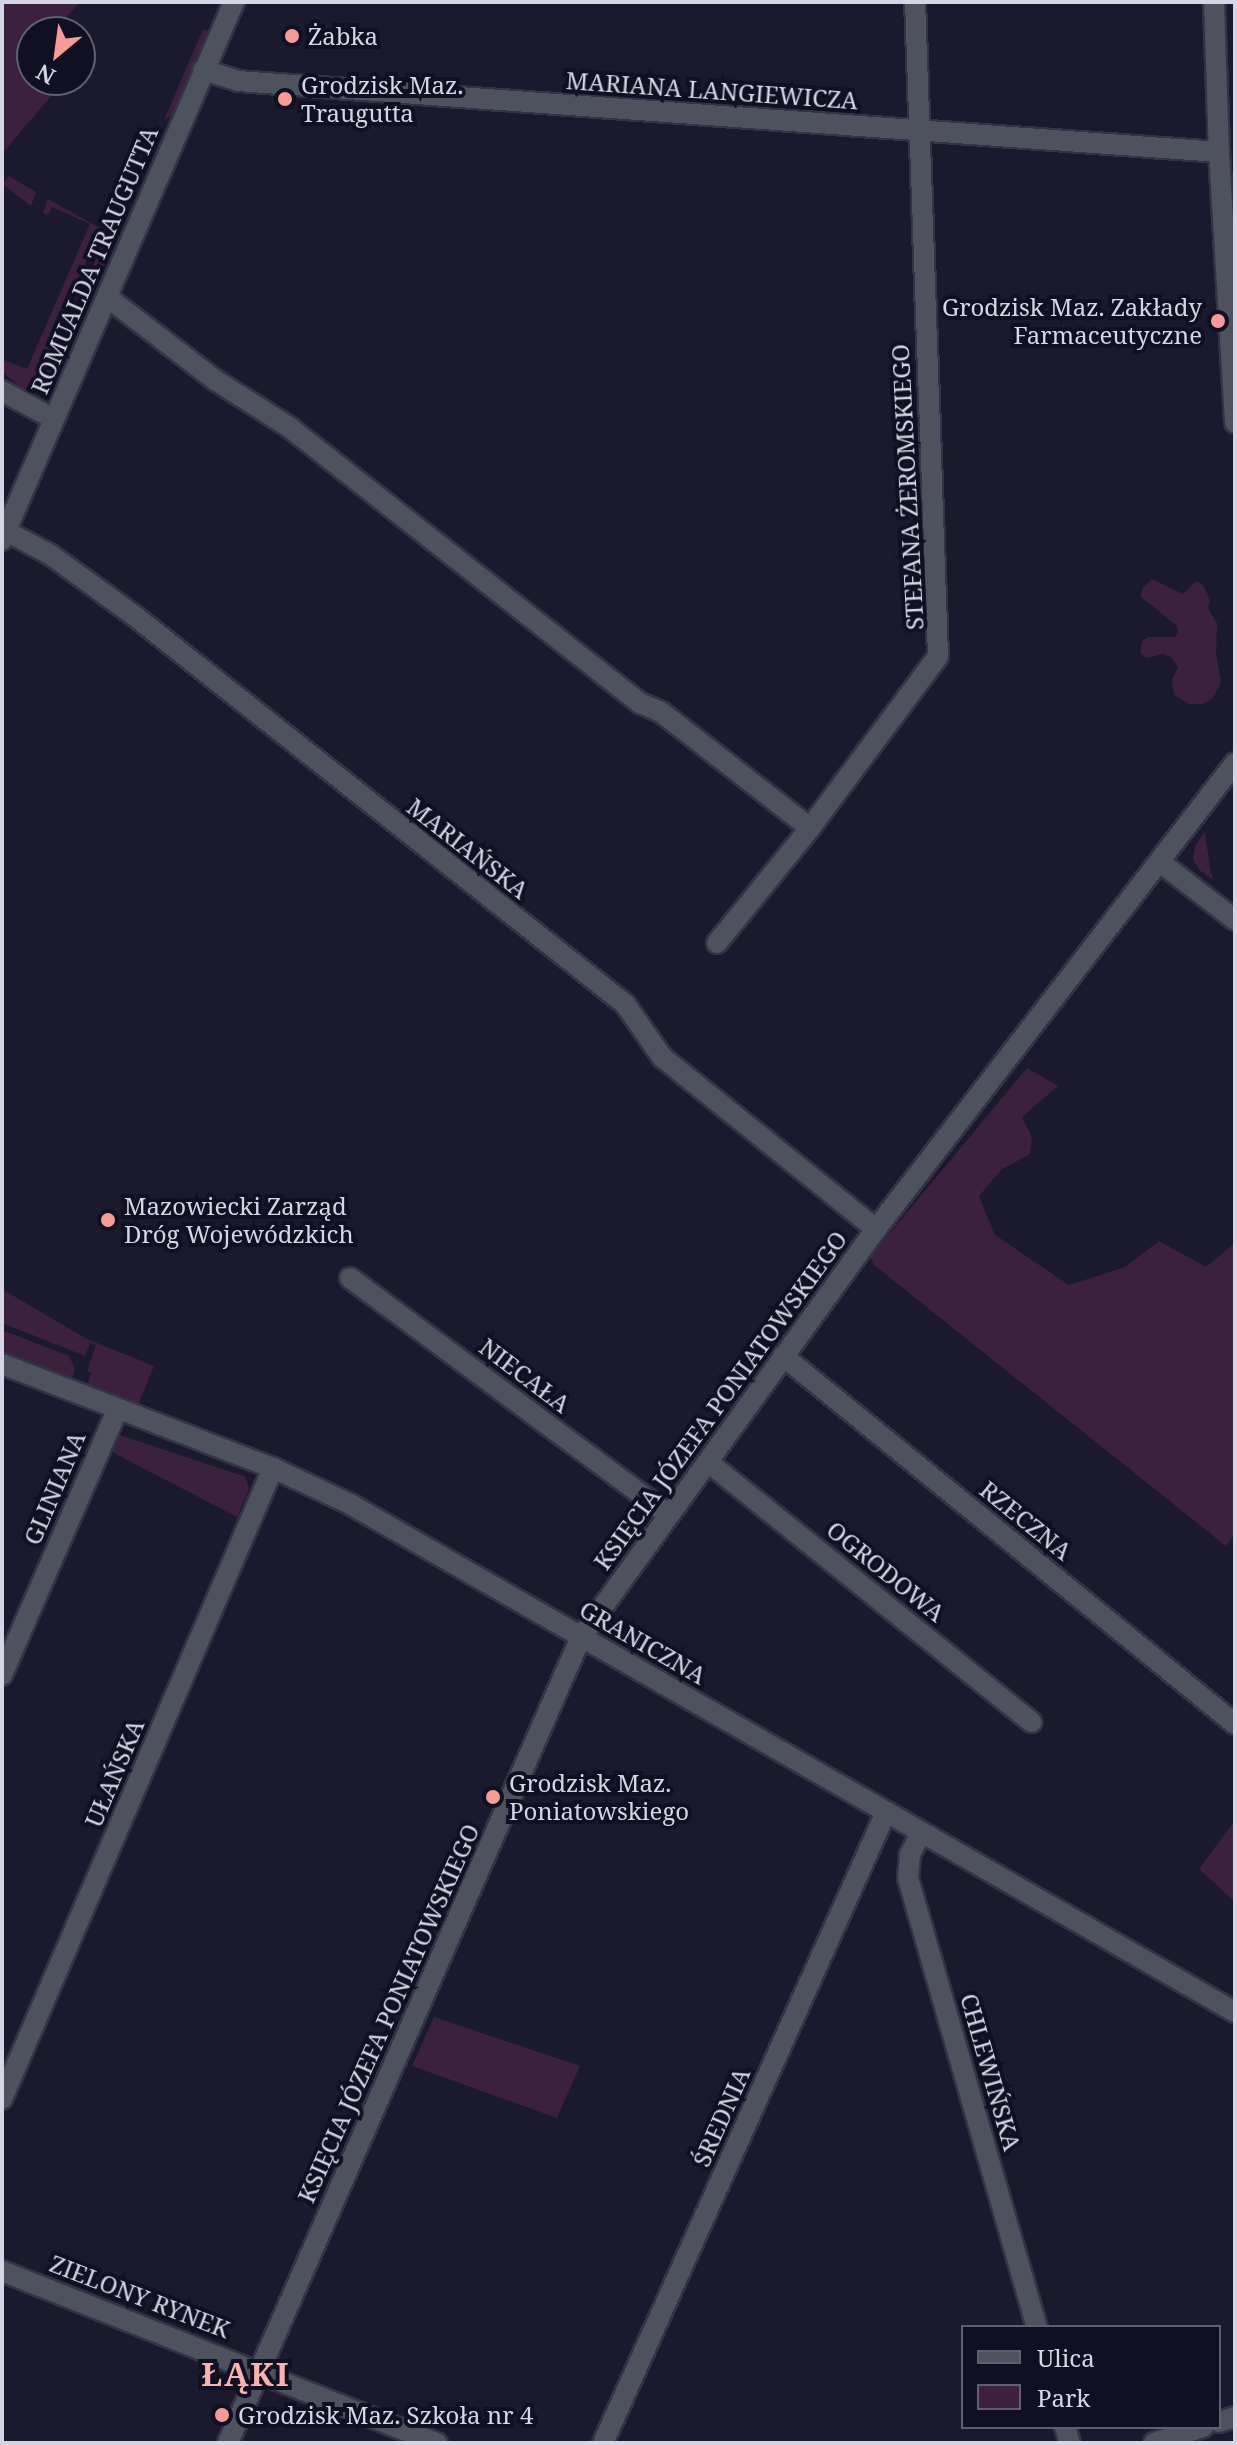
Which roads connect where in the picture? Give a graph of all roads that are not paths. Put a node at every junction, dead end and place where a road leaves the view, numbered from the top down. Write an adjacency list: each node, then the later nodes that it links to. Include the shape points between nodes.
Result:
1 (234, 2): 4 (street, ROMUALDA TRAUGUTTA)
2 (915, 2): 5 (street, STEFANA ŻEROMSKIEGO)
3 (1214, 2): 6 (street)
4 (203, 70): 5 (street, MARIANA LANGIEWICZA, via 238,81); 7 (street, ROMUALDA TRAUGUTTA)
5 (918, 131): 6 (street, MARIANA LANGIEWICZA); 13 (street, STEFANA ŻEROMSKIEGO, via 938,656)
6 (1219, 152): 10 (street)
7 (107, 297): 9 (street, ROMUALDA TRAUGUTTA); 13 (street, via 215,380 289,427 640,703 661,712)
8 (2, 391): 9 (street)
9 (54, 419): 11 (street, ROMUALDA TRAUGUTTA)
10 (1235, 423)
11 (4, 535): 17 (street, MARIAŃSKA, via 51,555 136,617 625,1004 662,1057)
12 (1235, 763): 14 (street, KSIĘCIA JÓZEFA PONIATOWSKIEGO)
13 (810, 828): 16 (street, STEFANA ŻEROMSKIEGO)
14 (1160, 862): 15 (street); 17 (street, KSIĘCIA JÓZEFA PONIATOWSKIEGO)
15 (1235, 920)
16 (717, 943)
17 (876, 1229): 19 (street, KSIĘCIA JÓZEFA PONIATOWSKIEGO)
18 (350, 1278): 24 (street, NIECAŁA)
19 (783, 1356): 22 (street, KSIĘCIA JÓZEFA PONIATOWSKIEGO); 28 (street, RZECZNA)
20 (2, 1364): 21 (street, GRANICZNA)
21 (117, 1410): 23 (street, GRANICZNA); 26 (street, GLINIANA)
22 (708, 1462): 24 (street, KSIĘCIA JÓZEFA PONIATOWSKIEGO); 27 (street, OGRODOWA)
23 (273, 1468): 25 (street, GRANICZNA, via 350,1504); 32 (street, UŁAŃSKA)
24 (669, 1515): 25 (street, KSIĘCIA JÓZEFA PONIATOWSKIEGO)
25 (581, 1637): 29 (street, GRANICZNA); 35 (street, KSIĘCIA JÓZEFA PONIATOWSKIEGO)
26 (2, 1675)
27 (1031, 1722)
28 (1235, 1724)
29 (886, 1812): 30 (street, GRANICZNA); 39 (street, ŚREDNIA)
30 (921, 1833): 31 (street, GRANICZNA); 34 (street, CHLEWIŃSKA, via 910,1855 908,1878)
31 (1235, 2012)
32 (2, 2099)
33 (2, 2271): 35 (street, ZIELONY RYNEK)
34 (1036, 2325)
35 (260, 2370): 37 (street, KSIĘCIA JÓZEFA PONIATOWSKIEGO); 38 (street, ZIELONY RYNEK)
36 (1197, 2429): 40 (street)
37 (228, 2443)
38 (437, 2443)
39 (603, 2443)
40 (1154, 2443)

